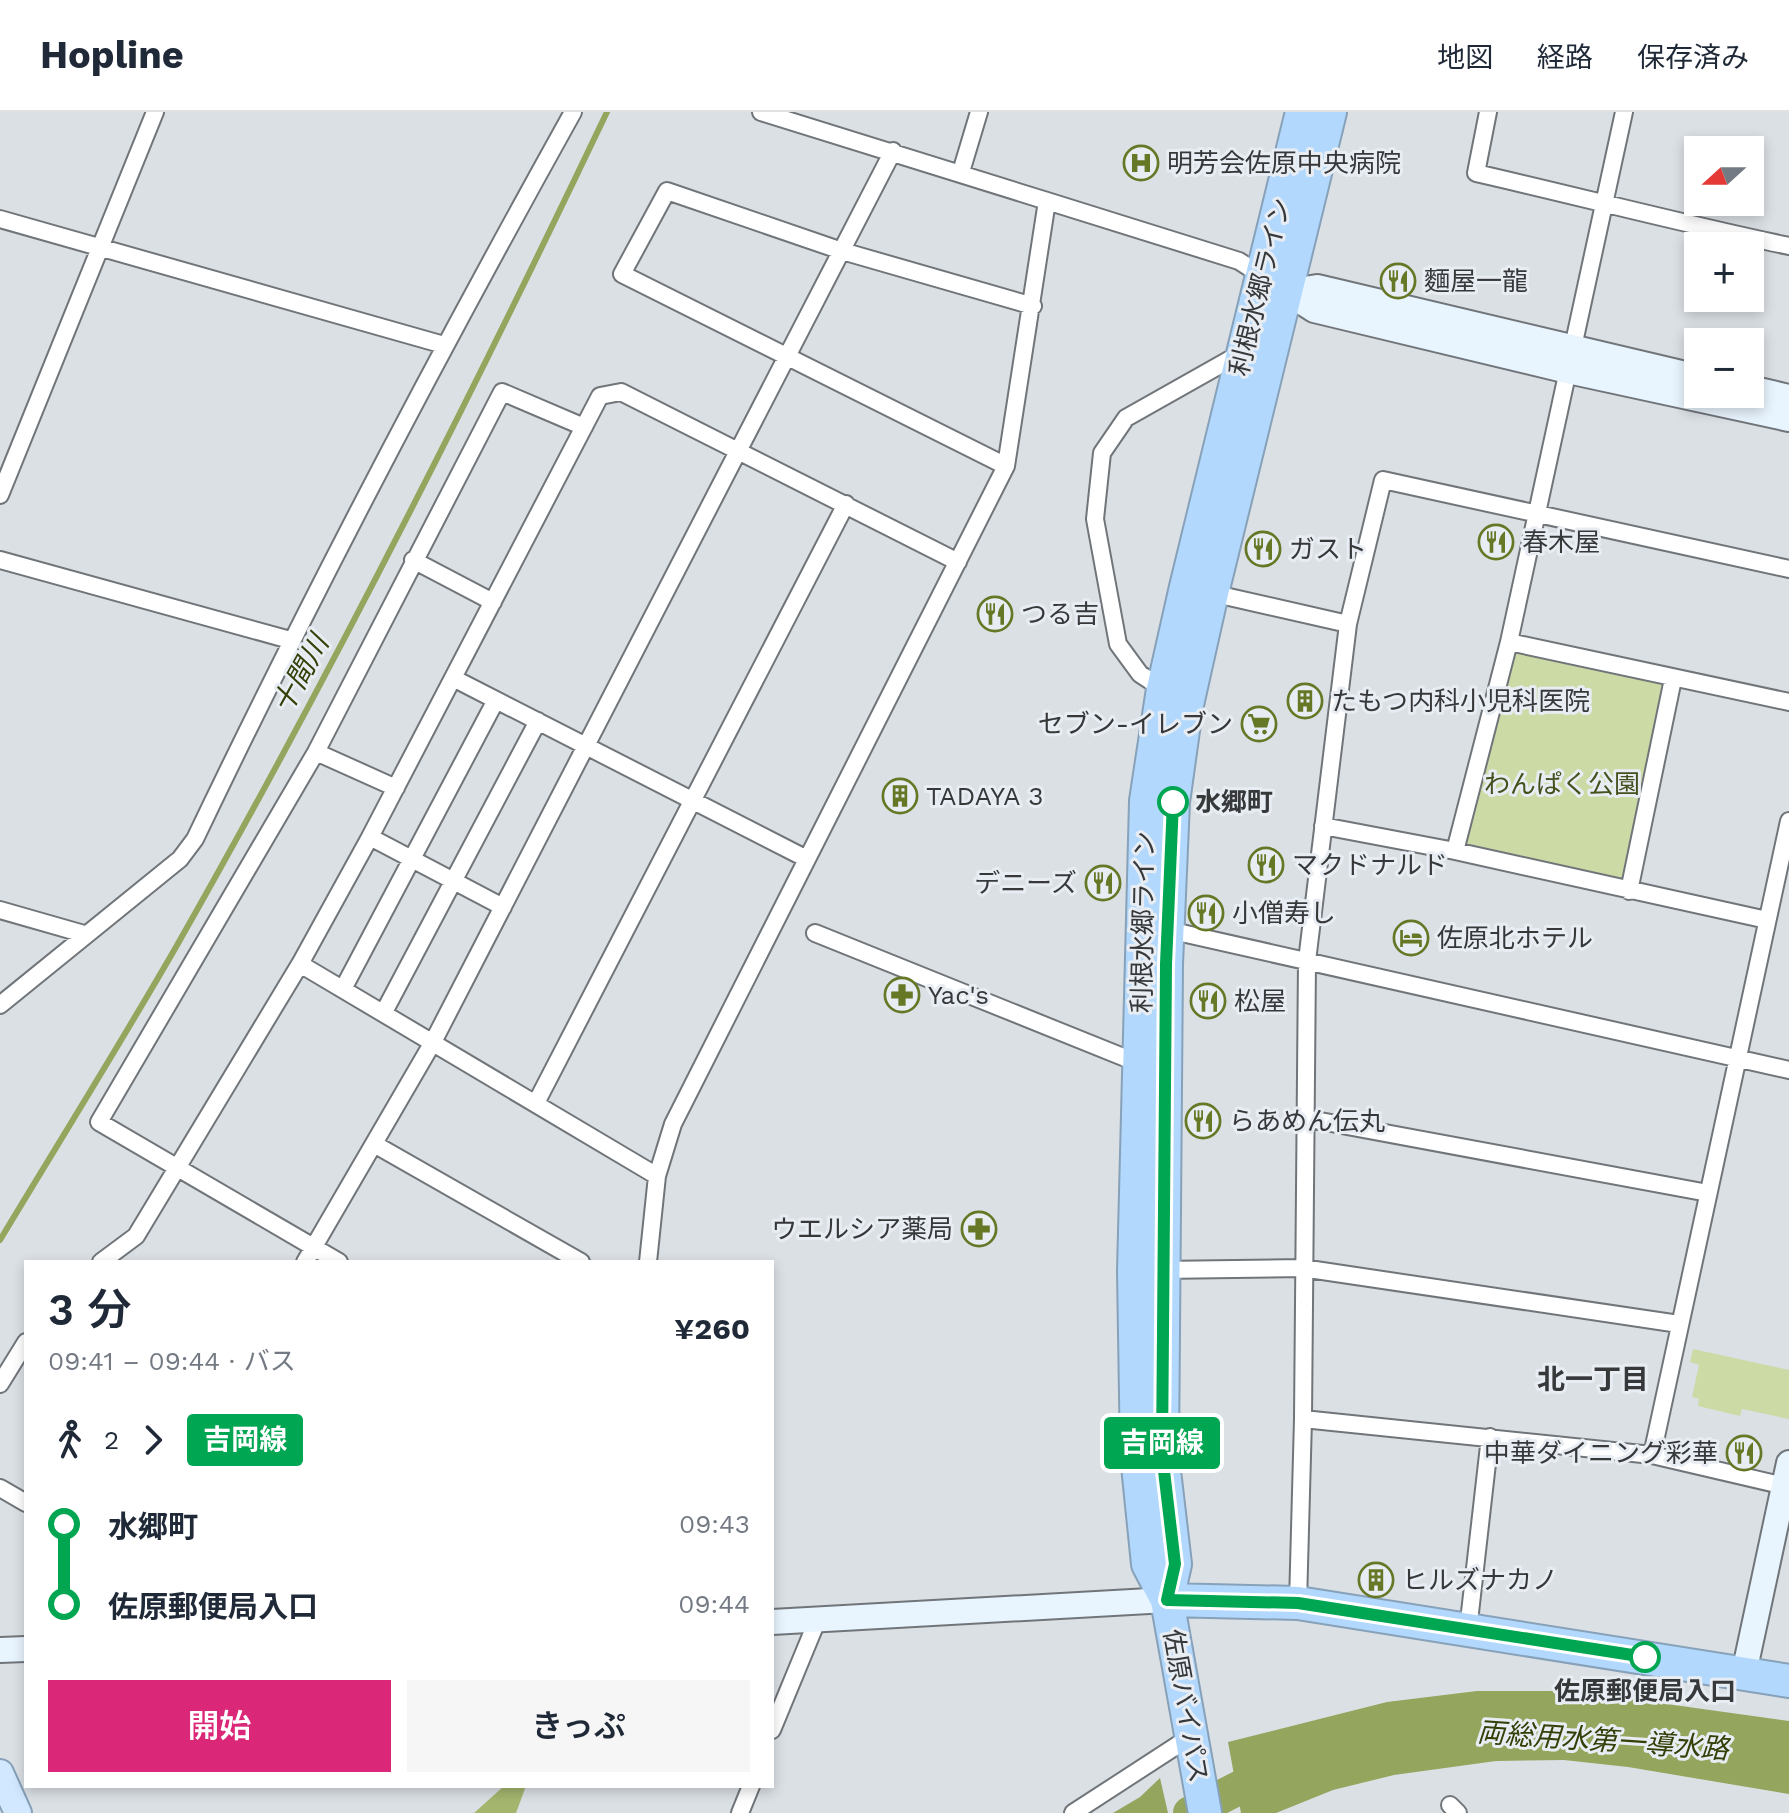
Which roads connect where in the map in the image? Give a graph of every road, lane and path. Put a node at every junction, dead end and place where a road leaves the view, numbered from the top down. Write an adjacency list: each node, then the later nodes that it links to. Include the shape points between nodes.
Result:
1 (155, 112): 15 (street)
2 (573, 112): 19 (street)
3 (761, 112): 9 (street)
4 (979, 112): 10 (street)
5 (1302, 112): 17 (highway, 利根水郷ライン)
6 (1330, 112): 17 (highway, 利根水郷ライン)
7 (1488, 112): 12 (street, via 1476,173)
8 (1624, 112): 12 (street)
9 (893, 151): 10 (street); 16 (street)
10 (961, 172): 11 (street)
11 (1047, 201): 17 (street, via 1239,261); 18 (street)
12 (1603, 204): 14 (street); 22 (street)
13 (0, 219): 15 (street)
14 (1789, 246)
15 (99, 247): 19 (street); 30 (street)
16 (842, 251): 18 (street); 21 (street); 21 (street, via 667,191 622,274)
17 (1274, 284): 20 (highway, 利根水郷ライン); 22 (street, via 1317,287); 37 (highway, 利根水郷ライン)
18 (1033, 306): 29 (street)
19 (444, 345): 40 (street)
20 (1245, 351): 37 (highway, 利根水郷ライン); 44 (street, via 1126,418 1102,453 1095,519 1118,644 1140,674)
21 (787, 357): 28 (street); 29 (street)
22 (1570, 360): 23 (street); 26 (street); 32 (street)
23 (1684, 375)
24 (1764, 391): 25 (street)
25 (1789, 397)
26 (1789, 419)
27 (584, 427): 28 (street, via 600,396 621,392); 34 (street, via 502,392); 38 (street)
28 (739, 452): 31 (street); 48 (street)
29 (1006, 466): 35 (street)
30 (0, 495)
31 (846, 504): 35 (street); 51 (street)
32 (1538, 513): 36 (street); 39 (street, via 1383,480); 41 (street)
33 (0, 560): 40 (street)
34 (413, 560): 38 (street); 49 (street)
35 (958, 562): 56 (street)
36 (1789, 569)
37 (1199, 590): 39 (street); 44 (highway, 利根水郷ライン); 63 (highway, 利根水郷ライン)
38 (493, 602): 42 (street)
39 (1348, 624): 53 (street)
40 (290, 640): 65 (street, via 195,839 180,859)
41 (1509, 642): 43 (street); 55 (street)
42 (453, 678): 45 (street); 50 (street)
43 (1673, 679): 46 (street); 59 (street)
44 (1163, 689): 63 (highway, 利根水郷ライン, via 1146,801)
45 (496, 700): 47 (street); 57 (street)
46 (1789, 702)
47 (538, 721): 48 (street); 58 (street)
48 (586, 746): 51 (street); 60 (street)
49 (316, 752): 50 (street); 78 (street, via 99,1122)
50 (396, 788): 54 (street)
51 (695, 801): 56 (street); 75 (street)
52 (1789, 821): 62 (street)
53 (1323, 826): 55 (street); 66 (street)
54 (370, 837): 57 (street); 67 (street)
55 (1455, 851): 59 (street)
56 (805, 858): 79 (street, via 673,1124)
57 (412, 860): 58 (street); 68 (street)
58 (453, 882): 60 (street); 70 (street)
59 (1629, 891): 62 (street)
60 (503, 907): 71 (street)
61 (0, 910): 65 (street)
62 (1767, 920): 72 (street)
63 (1156, 927): 66 (street); 73 (highway, 利根水郷ライン); 87 (highway, 利根水郷ライン)
64 (815, 933): 73 (street)
65 (84, 934): 69 (street)
66 (1307, 961): 72 (street); 76 (street)
67 (300, 964): 68 (street); 78 (street)
68 (343, 989): 70 (street)
69 (0, 1005)
70 (384, 1012): 71 (street)
71 (433, 1042): 75 (street); 77 (street)
72 (1736, 1059): 74 (street); 80 (street)
73 (1138, 1063): 87 (highway, 利根水郷ライン)
74 (1789, 1070)
75 (536, 1103): 79 (street)
76 (1304, 1118): 80 (street); 86 (street)
77 (374, 1144): 81 (street); 84 (street)
78 (177, 1169): 81 (street); 82 (street, via 136,1236)
79 (657, 1176): 85 (street)
80 (1708, 1193): 88 (street)
81 (309, 1254): 83 (street)
82 (104, 1260)
83 (332, 1260)
84 (577, 1260)
85 (648, 1260)
86 (1302, 1268): 87 (street); 88 (street); 91 (street)
87 (1148, 1271): 97 (highway, 利根水郷ライン, via 1137,1456 1148,1564)
88 (1679, 1324): 93 (street)
89 (24, 1345): 90 (street)
90 (0, 1384)
91 (1303, 1419): 92 (street); 98 (street)
92 (1490, 1437): 93 (street); 101 (street)
93 (1652, 1455): 94 (street)
94 (1787, 1479): 104 (street)
95 (0, 1488): 96 (street)
96 (24, 1502)
97 (1167, 1600): 98 (highway); 99 (street); 107 (highway, 佐原バイパス)
98 (1298, 1603): 101 (highway)
99 (817, 1621): 100 (street); 106 (street)
100 (774, 1622)
101 (1468, 1630): 104 (highway)
102 (24, 1649): 103 (street)
103 (0, 1650)
104 (1744, 1673): 105 (highway)
105 (1789, 1681)
106 (774, 1725)
107 (1191, 1742): 112 (street); 113 (highway, 佐原バイパス)
108 (0, 1773): 110 (main road)
109 (750, 1788): 111 (street)
110 (18, 1813)
111 (740, 1813)
112 (1073, 1813)
113 (1205, 1813)

